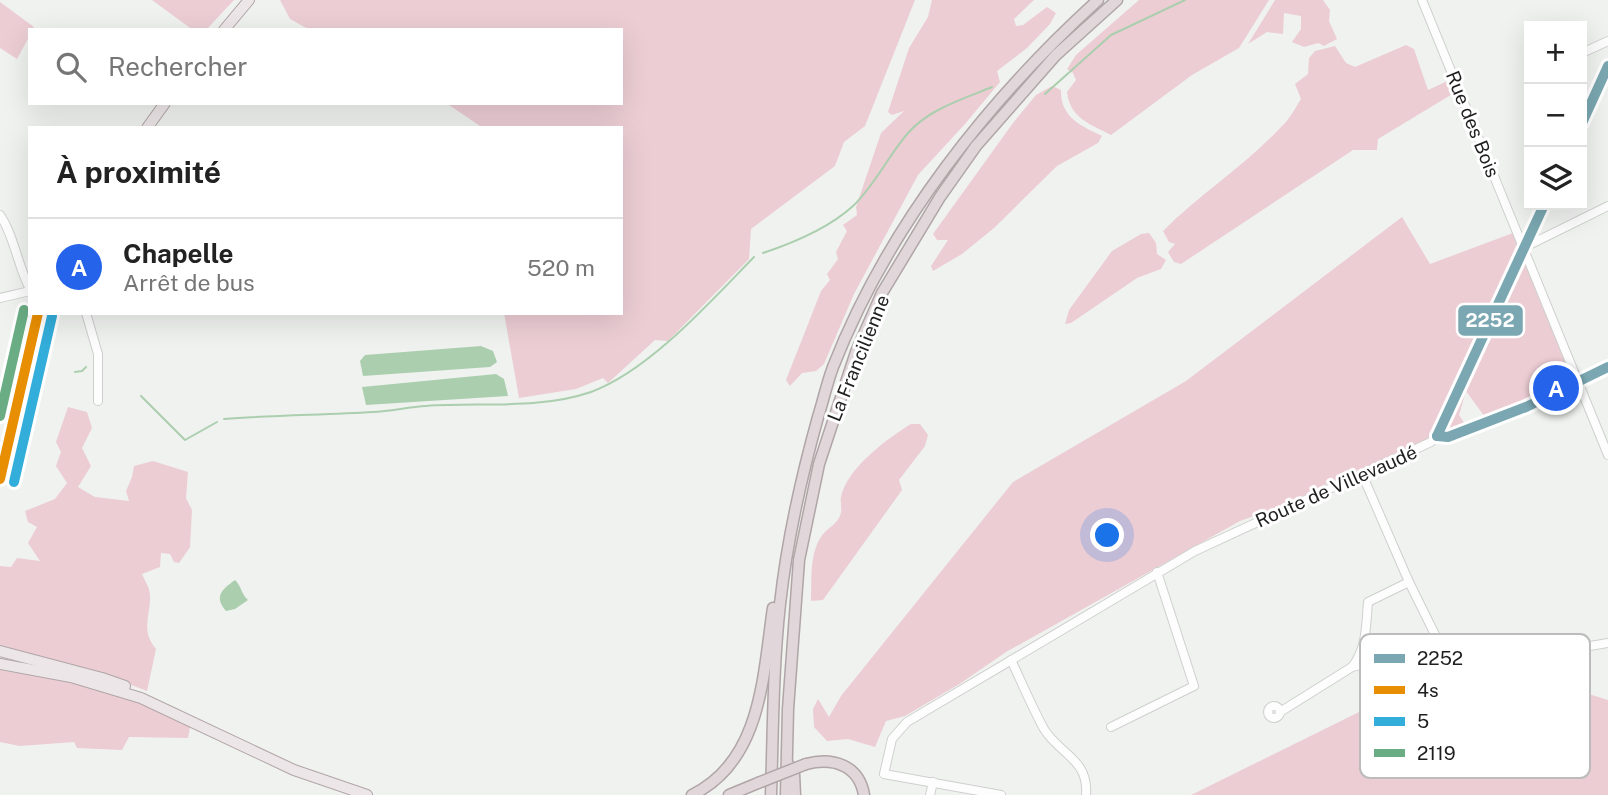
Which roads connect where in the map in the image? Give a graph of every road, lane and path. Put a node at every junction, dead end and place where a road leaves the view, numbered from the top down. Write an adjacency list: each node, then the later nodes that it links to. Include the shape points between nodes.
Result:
1 (249, 0): 5 (main road)
2 (1098, 0): 30 (highway, La Francilienne, via 1048,47 977,126 888,255 857,311 832,369 809,449)
3 (1117, 0): 43 (highway, La Francilienne, via 1056,55 976,146 882,293 856,352 819,464 799,560)
4 (1422, 0): 15 (street, Rue des Bois)
5 (226, 28)
6 (1608, 41): 7 (street)
7 (1587, 51)
8 (1608, 66): 10 (street)
9 (164, 105): 11 (main road)
10 (1587, 111)
11 (149, 126)
12 (1608, 206): 15 (street)
13 (1542, 210): 15 (street, Route de Villevaudé)
14 (0, 215): 16 (street)
15 (1523, 248): 22 (street, Rue des Bois); 24 (street, Route de Villevaudé)
16 (28, 286)
17 (28, 291): 18 (street)
18 (0, 298)
19 (40, 315): 25 (main road)
20 (87, 315): 23 (street, via 98,354)
21 (1608, 367): 22 (street)
22 (1578, 382): 24 (street, via 1448,437); 26 (street, Rue des Bois)
23 (98, 401)
24 (1437, 436): 27 (street, Route de Villevaudé)
25 (4, 437): 28 (main road)
26 (1608, 455)
27 (1362, 474): 29 (street, Route de Villevaudé); 31 (street)
28 (0, 479)
29 (1157, 572): 37 (street, Route de Villevaudé); 42 (street, via 1194,686)
30 (784, 579): 46 (highway, via 776,588 760,696 746,742 723,775); 48 (highway, La Francilienne, via 776,653)
31 (1409, 582): 32 (street, via 1367,602); 33 (street)
32 (1365, 634)
33 (1435, 634)
34 (1608, 643): 35 (street)
35 (1590, 646)
36 (0, 651): 41 (main road, via 102,678 145,694)
37 (1011, 660): 44 (street, Route de Villevaudé, via 907,722 892,739 884,774); 54 (street, via 1045,731 1082,772)
38 (0, 664): 41 (main road, via 40,670 141,698)
39 (1360, 665): 40 (street)
40 (1280, 712)
41 (178, 714): 45 (main road, via 294,770)
42 (1111, 727)
43 (786, 761): 49 (highway, La Francilienne); 50 (highway, via 794,774)
44 (933, 782): 52 (street); 53 (street)
45 (367, 795)
46 (692, 795)
47 (729, 795): 51 (highway, bridge, via 806,764 830,760 844,765 859,780)
48 (771, 795)
49 (786, 795)
50 (795, 795)
51 (864, 795)
52 (930, 795)
53 (1001, 795)
54 (1086, 795)

